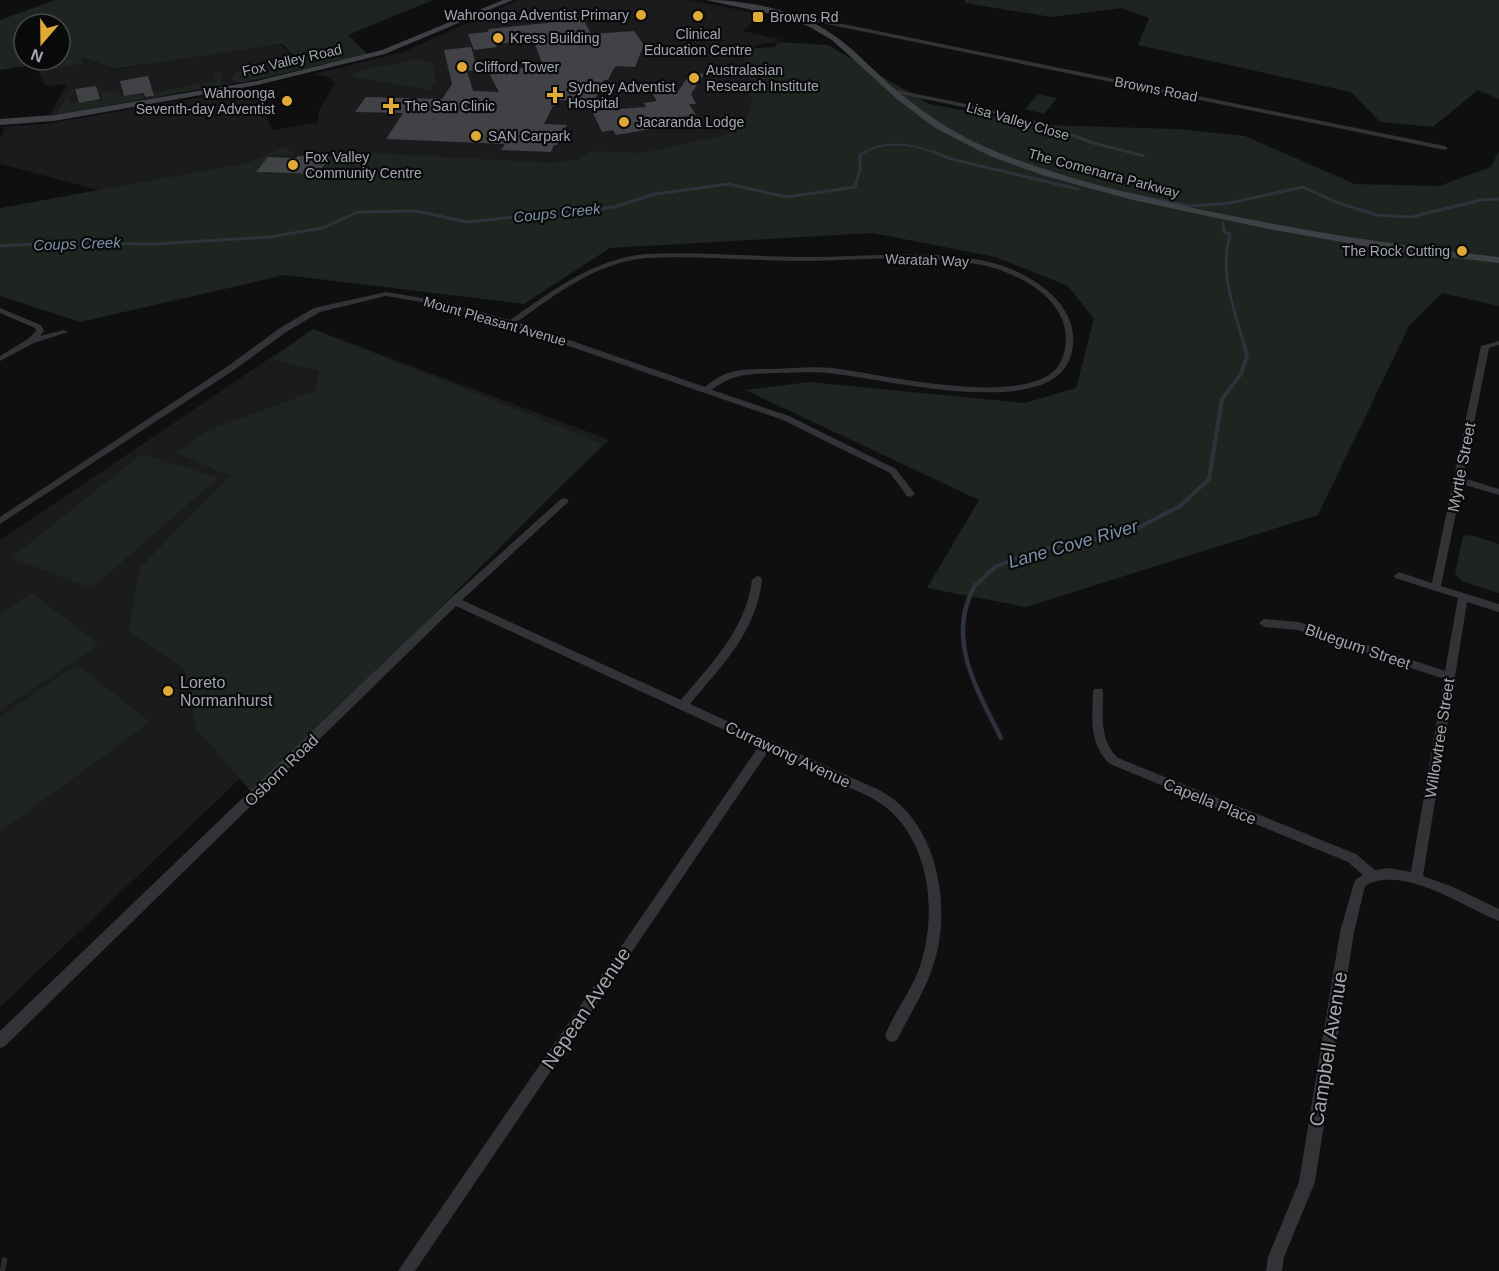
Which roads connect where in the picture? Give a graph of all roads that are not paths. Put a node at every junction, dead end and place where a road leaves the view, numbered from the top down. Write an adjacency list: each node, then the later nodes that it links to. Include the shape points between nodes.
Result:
1 (509, 0): 8 (main road, Fox Valley Road, via 397,49 341,63 257,83 54,118)
2 (710, 0): 3 (main road, The Comenarra Parkway)
3 (765, 11): 4 (street, Browns Road); 5 (main road, The Comenarra Parkway)
4 (840, 24): 5 (street, Browns Road); 6 (street, Browns Road)
5 (820, 29): 6 (street, Browns Road); 7 (main road, The Comenarra Parkway)
6 (866, 31): 9 (street, Browns Road)
7 (892, 91): 10 (street, Lisa Valley Close, via 1048,126 1093,143); 11 (main road, The Comenarra Parkway, via 956,137 1054,177 1326,238)
8 (0, 122)
9 (1445, 148)
10 (1143, 155)
11 (1499, 260)
12 (0, 310): 15 (street, via 38,327 40,331)
13 (511, 323): 18 (street, Mount Pleasant Avenue); 18 (street, Waratah Way, via 582,276 628,258 657,256 976,261 1030,281 1046,292 1068,320 1069,347 1060,370 1022,388 936,386 814,370 737,372); 23 (street, Mount Pleasant Avenue, via 446,304 386,294 317,310)
14 (64, 332): 15 (street)
15 (31, 341): 17 (street)
16 (1499, 343): 19 (street, Myrtle Street, via 1485,346)
17 (0, 359)
18 (708, 389): 21 (street, Mount Pleasant Avenue, via 786,418 893,471)
19 (1458, 480): 20 (street); 26 (street, Myrtle Street)
20 (1499, 492)
21 (910, 494)
22 (564, 501): 28 (street, Osborn Road)
23 (0, 520)
24 (1399, 576): 26 (street)
25 (757, 580): 33 (street, via 748,621)
26 (1436, 588): 27 (street)
27 (1463, 596): 29 (street); 31 (street, Willowtree Street)
28 (455, 601): 33 (street, Currawong Avenue); 39 (street, Osborn Road)
29 (1499, 608)
30 (1264, 622): 31 (street, Bluegum Street, via 1299,626)
31 (1449, 677): 36 (street, Willowtree Street)
32 (1098, 692): 35 (street, Capella Place, via 1098,739 1114,761 1352,858)
33 (684, 704): 34 (street, Currawong Avenue)
34 (766, 745): 38 (street, Currawong Avenue, via 885,799 913,829 924,850 934,900 932,945 926,966); 40 (street, Nepean Avenue)
35 (1372, 874): 36 (street); 41 (street, Campbell Avenue, via 1360,883 1355,899 1306,1182)
36 (1416, 879): 37 (street)
37 (1499, 915)
38 (892, 1035)
39 (0, 1041)
40 (406, 1271)
41 (1274, 1271)

